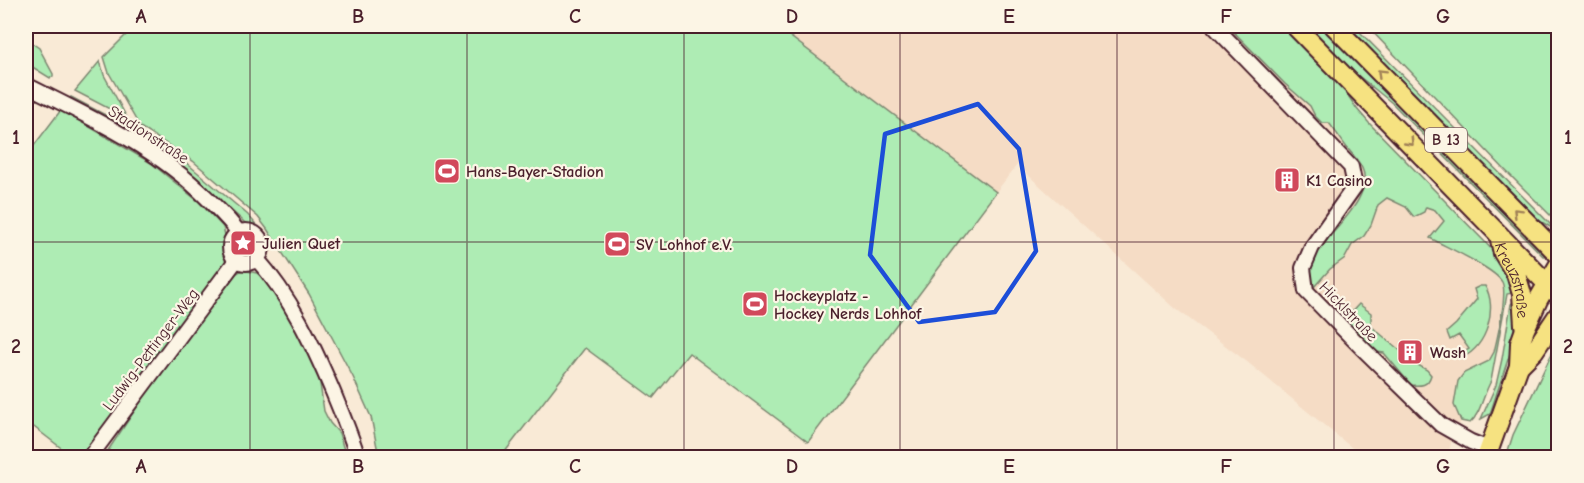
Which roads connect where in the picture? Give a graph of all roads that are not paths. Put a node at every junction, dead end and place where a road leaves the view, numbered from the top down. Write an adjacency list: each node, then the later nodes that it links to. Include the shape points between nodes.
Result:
1 (1214, 26): 15 (street, Hicklstraße, via 1351,167 1355,186 1312,247 1303,268 1305,291 1441,425)
2 (1295, 26): 6 (main road, B 13, one-way to 6)
3 (1334, 26): 7 (main road, B 13, one-way to 3)
4 (26, 85): 5 (street, Stadionstraße, via 104,124 172,167 194,184)
5 (239, 233): 8 (street, Stadionstraße, via 247,231 258,236 262,248); 9 (street, via 230,246)
6 (1499, 233): 11 (main road, B 13); 13 (main road, Kreuzstraße, via 1503,253 1522,294)
7 (1558, 254)
8 (256, 258): 9 (street, via 249,262); 17 (street, via 276,282 311,342)
9 (237, 259): 16 (street, Ludwig-Pettinger-Weg)
10 (1558, 266): 11 (main road, Kreuzstraße)
11 (1553, 289): 13 (main road, Kreuzstraße, via 1538,300)
12 (1558, 315): 14 (main road, Kreuzstraße)
13 (1525, 329): 14 (main road, Kreuzstraße)
14 (1519, 366): 15 (main road, Kreuzstraße)
15 (1488, 453)
16 (89, 458)
17 (358, 458)

